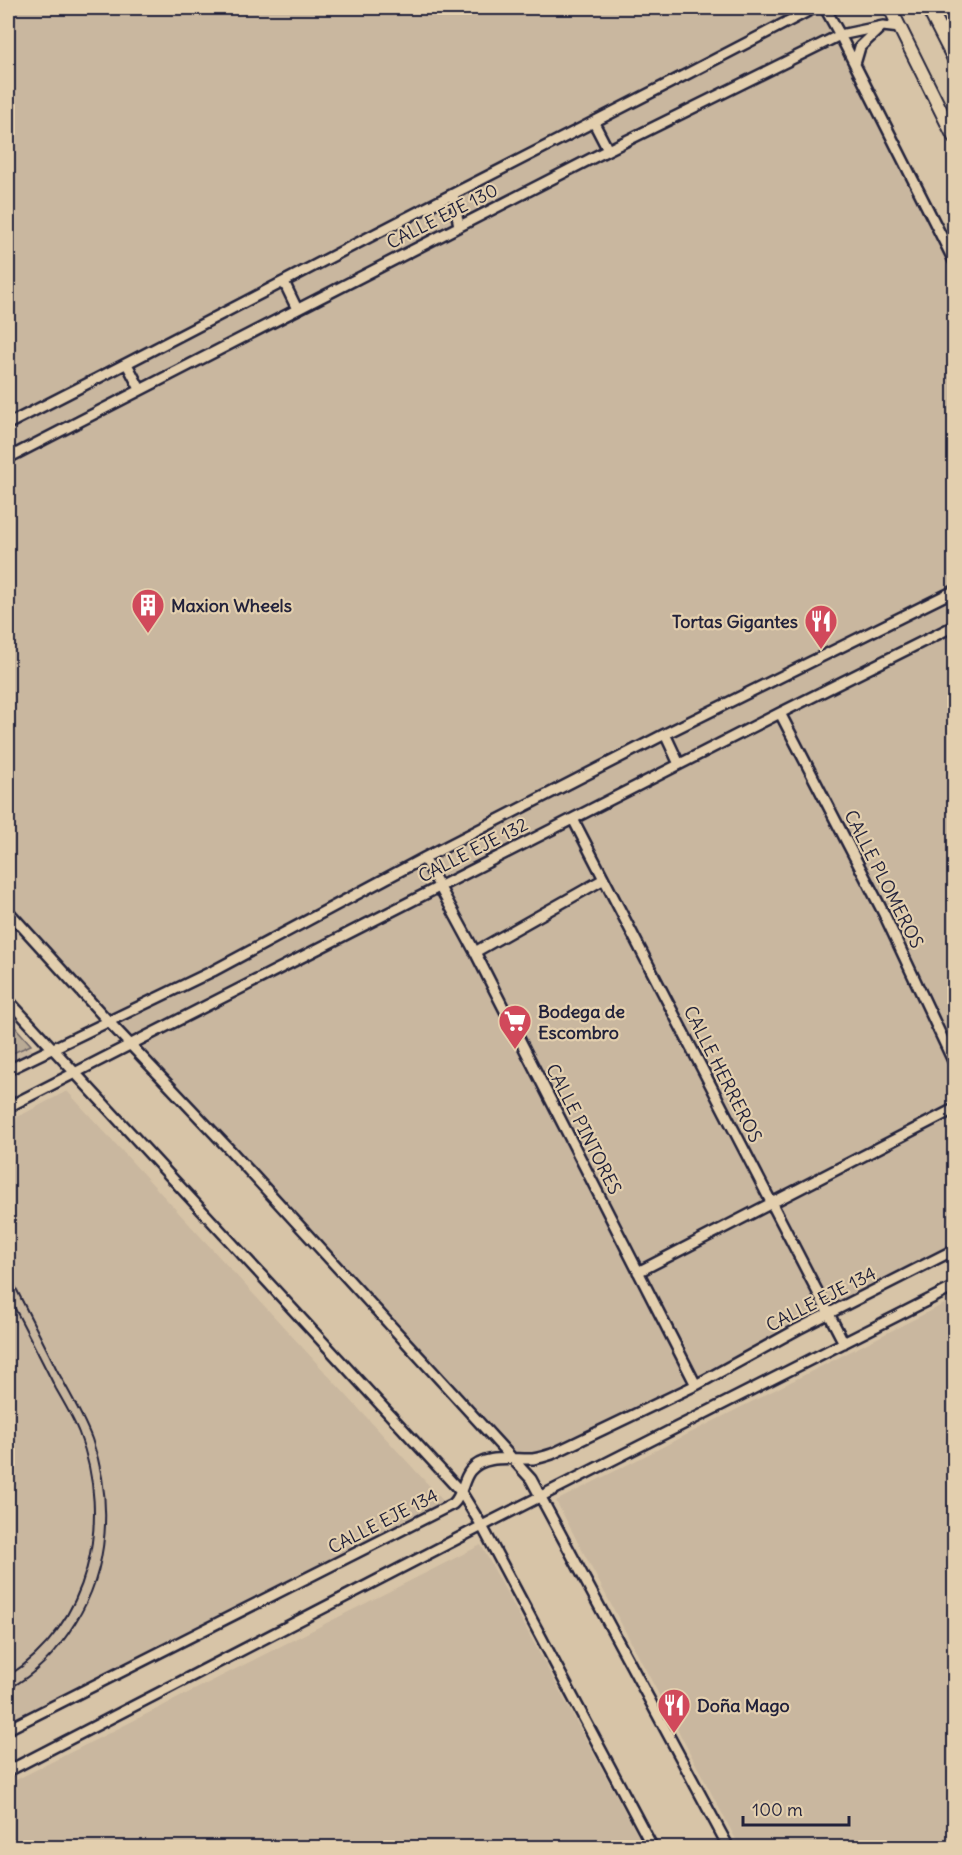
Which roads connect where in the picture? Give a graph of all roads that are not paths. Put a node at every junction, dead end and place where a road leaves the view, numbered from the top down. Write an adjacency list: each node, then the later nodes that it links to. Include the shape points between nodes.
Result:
1 (814, 8): 10 (street, CALLE EJE 130)
2 (825, 8): 7 (street)
3 (890, 8): 6 (main road)
4 (929, 8): 8 (highway)
5 (883, 26): 6 (street, CALLE EJE 130); 7 (street, CALLE EJE 130); 9 (street, via 860,47)
6 (900, 28): 11 (main road)
7 (840, 35): 9 (street); 12 (street, CALLE EJE 130)
8 (954, 57)
9 (855, 64): 15 (street)
10 (594, 123): 12 (street); 13 (street, CALLE EJE 130)
11 (954, 137)
12 (608, 150): 14 (street, CALLE EJE 130)
13 (453, 194): 14 (street); 16 (street, CALLE EJE 130)
14 (459, 226): 17 (street, CALLE EJE 130)
15 (954, 261)
16 (284, 282): 17 (street); 18 (street, CALLE EJE 130)
17 (297, 309): 19 (street, CALLE EJE 130)
18 (127, 364): 19 (street); 20 (street, CALLE EJE 130)
19 (140, 389): 21 (street, CALLE EJE 130)
20 (8, 424)
21 (8, 458)
22 (954, 591): 25 (street, CALLE EJE 132)
23 (954, 626): 24 (street, CALLE EJE 132)
24 (780, 713): 26 (street, CALLE EJE 132); 37 (street, CALLE PLOMEROS, via 884,914)
25 (665, 734): 26 (street); 28 (street, CALLE EJE 132)
26 (679, 764): 27 (street, CALLE EJE 132)
27 (573, 819): 29 (street, CALLE HERREROS); 30 (street, CALLE EJE 132)
28 (424, 858): 30 (street, CALLE PINTORES); 34 (street, CALLE EJE 132, via 222,966)
29 (604, 879): 32 (street); 42 (street, CALLE HERREROS)
30 (440, 885): 32 (street, CALLE PINTORES); 35 (street, CALLE EJE 132)
31 (8, 911): 34 (street)
32 (475, 952): 44 (street, CALLE PINTORES)
33 (8, 1000): 36 (street)
34 (108, 1021): 35 (street); 36 (street, CALLE EJE 132)
35 (129, 1044): 39 (street, CALLE EJE 132); 49 (street)
36 (51, 1048): 38 (street, CALLE EJE 132); 39 (street)
37 (954, 1063)
38 (8, 1070)
39 (75, 1073): 40 (street, CALLE EJE 132); 50 (street)
40 (8, 1107)
41 (954, 1109): 42 (street)
42 (771, 1205): 44 (street); 46 (street, CALLE HERREROS)
43 (954, 1250): 46 (street, CALLE EJE 134)
44 (638, 1272): 48 (street, CALLE PINTORES)
45 (954, 1287): 47 (street)
46 (828, 1314): 47 (street, CALLE HERREROS); 48 (street, CALLE EJE 134)
47 (844, 1343): 51 (street)
48 (696, 1385): 49 (street, CALLE EJE 134, via 552,1454 534,1459)
49 (514, 1458): 50 (street, CALLE EJE 134, via 476,1466 469,1472); 51 (street)
50 (461, 1492): 52 (street); 53 (street, CALLE EJE 134, via 453,1504)
51 (540, 1497): 52 (street); 56 (street)
52 (482, 1526): 54 (street); 55 (street)
53 (8, 1729)
54 (8, 1771)
55 (653, 1848)
56 (729, 1848)

